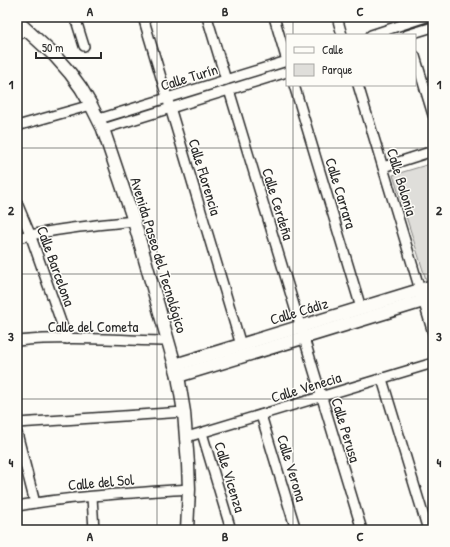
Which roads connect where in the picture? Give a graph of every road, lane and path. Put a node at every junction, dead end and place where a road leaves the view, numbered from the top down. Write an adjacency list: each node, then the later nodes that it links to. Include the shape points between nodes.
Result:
1 (75, 17): 15 (street)
2 (143, 17): 24 (street, Calle Florencia)
3 (207, 17): 20 (street)
4 (274, 17): 16 (street)
5 (337, 17): 11 (street)
6 (426, 17): 7 (street)
7 (404, 20): 12 (street); 13 (street)
8 (17, 21): 10 (main road, Avenida Paseo del Tecnológico)
9 (433, 27): 14 (street)
10 (22, 32): 25 (main road, Avenida Paseo del Tecnológico, via 55,56 70,73)
11 (342, 34)
12 (373, 34)
13 (408, 34)
14 (411, 34)
15 (84, 46)
16 (286, 58)
17 (416, 59): 27 (street)
18 (286, 61): 20 (street, Calle Turín)
19 (286, 72): 23 (street, Calle Turín)
20 (226, 80): 24 (street, Calle Turín)
21 (294, 86): 38 (street, Calle Carrara)
22 (358, 86): 31 (street, Calle Bolonia)
23 (229, 90): 26 (street, Calle Turín); 39 (street, Calle Cerdeña)
24 (167, 98): 26 (street, Calle Florencia); 28 (street, Calle Turín)
25 (91, 105): 28 (main road, Avenida Paseo del Tecnológico); 29 (street)
26 (170, 108): 28 (street, Calle Turín); 44 (street, Calle Florencia)
27 (433, 115)
28 (101, 124): 33 (main road, Avenida Paseo del Tecnológico)
29 (17, 126)
30 (433, 151): 31 (street)
31 (382, 167): 37 (street, Calle Bolonia)
32 (17, 203): 34 (street, Calle Barcelona)
33 (134, 221): 34 (street); 42 (main road, Avenida Paseo del Tecnológico)
34 (30, 234): 35 (street); 41 (street, Calle Barcelona)
35 (17, 238)
36 (433, 286): 37 (main road, Calle Cádiz)
37 (425, 296): 38 (main road, Calle Cádiz); 39 (main road, Calle Cádiz); 40 (street, Calle Bolonia)
38 (362, 308): 39 (main road, Calle Cádiz)
39 (302, 332): 44 (main road, Calle Cádiz); 46 (main road, Calle Cádiz); 48 (street, Calle Perusa)
40 (433, 333)
41 (67, 339): 42 (street, Calle del Cometa); 43 (street, Calle del Cometa)
42 (168, 341): 46 (main road, Avenida Paseo del Tecnológico)
43 (17, 342)
44 (241, 345): 46 (main road, Calle Cádiz)
45 (433, 364): 47 (street, Calle Venecia)
46 (176, 370): 49 (main road, Avenida Paseo del Tecnológico)
47 (382, 379): 48 (street, Calle Venecia); 64 (street)
48 (322, 397): 50 (street, Calle Venecia); 63 (street, Calle Perusa)
49 (184, 412): 51 (street); 54 (main road, Avenida Paseo del Tecnológico)
50 (261, 415): 53 (street, Calle Venecia); 62 (street, Calle Verona)
51 (17, 423)
52 (17, 433): 57 (street)
53 (202, 433): 54 (street, Calle Venecia); 61 (street, Calle Vicenza)
54 (187, 437): 55 (main road, Avenida Paseo del Tecnológico)
55 (189, 489): 56 (street, Calle del Sol); 60 (main road, Avenida Paseo del Tecnológico)
56 (92, 497): 57 (street, Calle del Sol); 59 (street)
57 (34, 503): 58 (street, Calle del Sol)
58 (17, 506)
59 (94, 530)
60 (187, 530)
61 (231, 530)
62 (296, 530)
63 (362, 530)
64 (428, 530)

